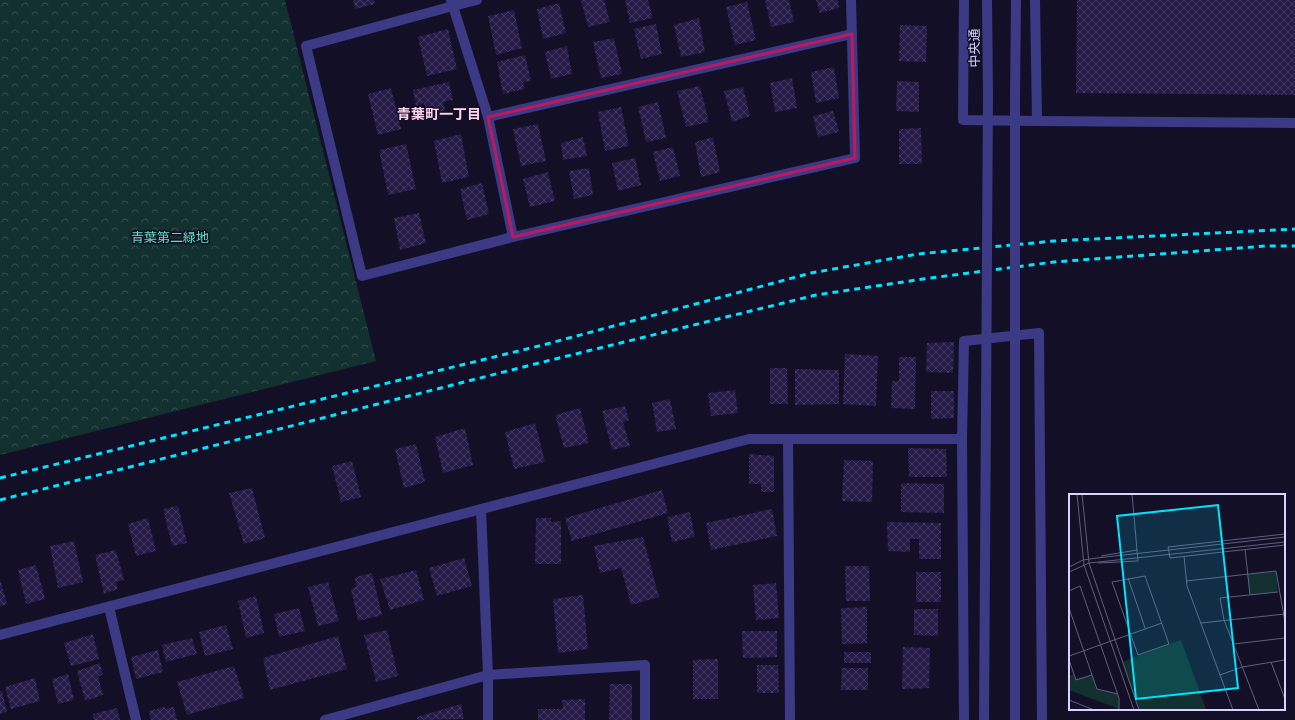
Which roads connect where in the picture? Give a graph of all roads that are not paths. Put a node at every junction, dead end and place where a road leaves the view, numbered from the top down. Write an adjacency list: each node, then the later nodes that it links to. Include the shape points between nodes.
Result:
1 (477, 0): 7 (street)
2 (851, 0): 8 (street)
3 (964, 0): 10 (street, via 963,120)
4 (987, 0): 25 (street, 中央通, bridge)
5 (1016, 0): 26 (street, bridge)
6 (1035, 0): 10 (street)
7 (452, 3): 9 (street); 12 (street, via 306,46 362,276)
8 (852, 34): 9 (street); 12 (street, via 855,158)
9 (488, 117): 12 (street)
10 (1037, 120): 11 (street)
11 (1295, 123)
12 (513, 237)
13 (788, 439): 14 (street); 15 (street, via 749,438); 23 (street)
14 (962, 439): 24 (street); 27 (street, via 964,341 1040,333)
15 (481, 509): 16 (street); 18 (street)
16 (109, 607): 17 (street); 19 (street)
17 (0, 635)
18 (488, 675): 20 (street); 21 (street); 22 (street, via 645,665)
19 (136, 720)
20 (325, 720)
21 (488, 720)
22 (645, 720)
23 (790, 720)
24 (964, 720)
25 (984, 720)
26 (1015, 720)
27 (1042, 720)

